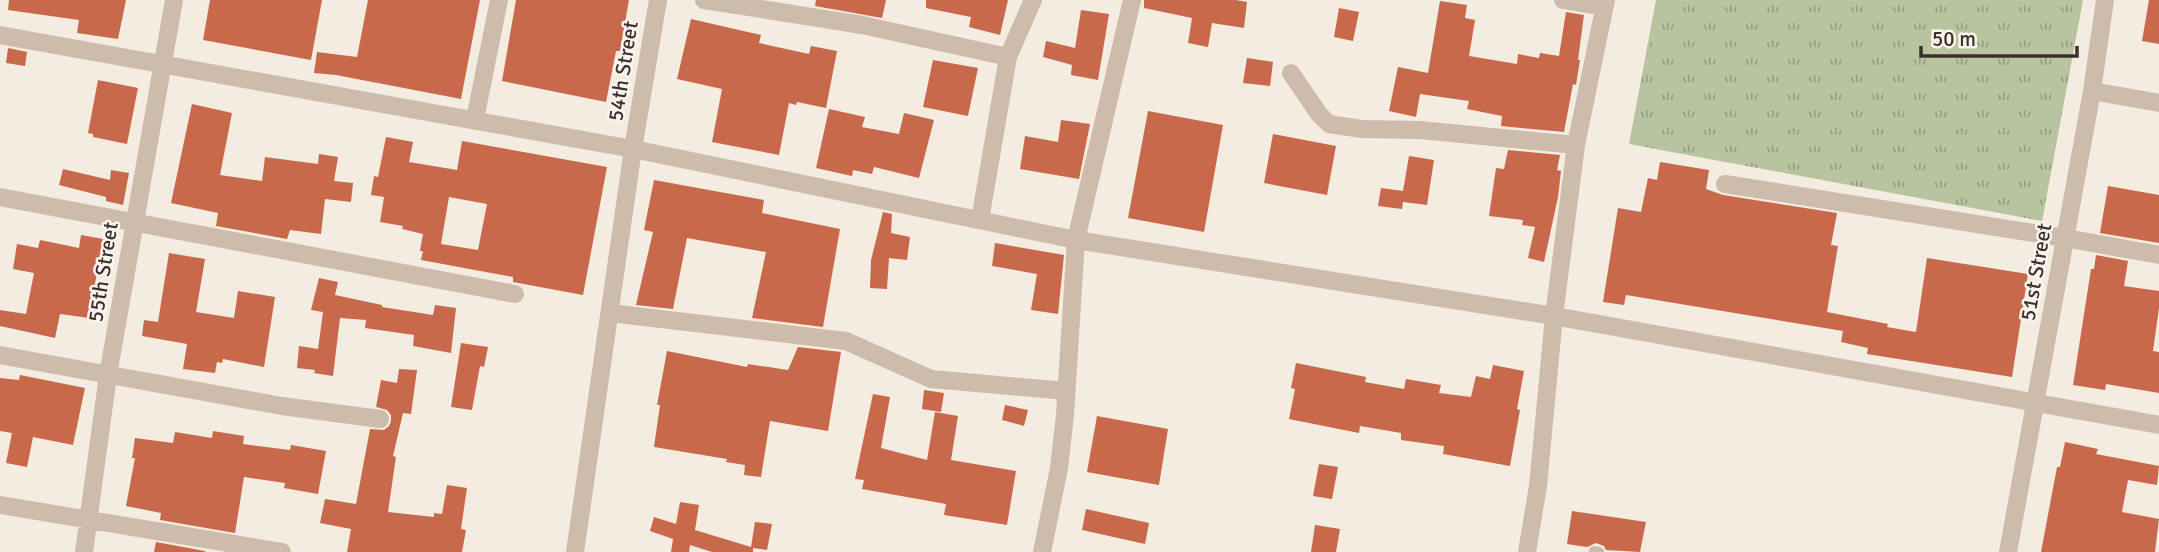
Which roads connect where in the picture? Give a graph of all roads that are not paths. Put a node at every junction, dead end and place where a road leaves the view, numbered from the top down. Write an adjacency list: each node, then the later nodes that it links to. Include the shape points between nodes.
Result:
1 (174, 0): 12 (street, 55th Street)
2 (499, 0): 16 (street)
3 (658, 0): 18 (street, 54th Street)
4 (704, 0): 11 (street, via 862,25)
5 (1033, 0): 11 (street)
6 (1132, 0): 24 (street)
7 (1563, 0): 9 (street)
8 (2105, 0): 14 (street, 51st Street)
9 (1605, 4): 17 (street)
10 (0, 35): 12 (street)
11 (1008, 58): 21 (street)
12 (161, 65): 16 (street); 22 (street, 55th Street)
13 (1291, 73): 17 (street, via 1329,124)
14 (2092, 91): 15 (street); 23 (street, 51st Street)
15 (2159, 103)
16 (475, 119): 18 (street)
17 (1576, 145): 28 (street)
18 (633, 149): 21 (street); 27 (street, 54th Street)
19 (1724, 184): 23 (street)
20 (0, 197): 22 (street)
21 (980, 220): 24 (street)
22 (134, 221): 26 (street); 30 (street, 55th Street)
23 (2065, 237): 25 (street); 32 (street, 51st Street)
24 (1076, 240): 28 (street); 31 (street)
25 (2159, 255)
26 (514, 294)
27 (610, 313): 31 (street, via 846,341 931,379); 39 (street, 54th Street)
28 (1554, 316): 32 (street); 41 (street)
29 (0, 355): 30 (street)
30 (108, 375): 33 (street); 36 (street, 55th Street)
31 (1066, 391): 40 (street, via 1059,468)
32 (2035, 403): 34 (street); 42 (street, 51st Street)
33 (380, 419)
34 (2159, 425)
35 (0, 505): 36 (street)
36 (89, 520): 37 (street, 55th Street); 38 (street)
37 (84, 552)
38 (282, 552)
39 (575, 552)
40 (1042, 552)
41 (1527, 552)
42 (2008, 552)

